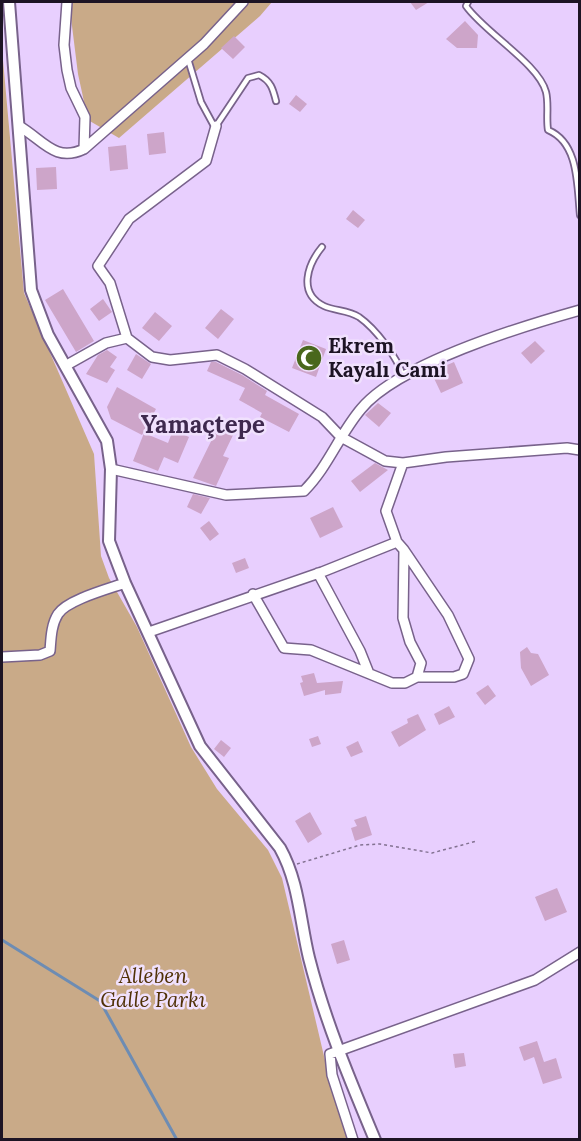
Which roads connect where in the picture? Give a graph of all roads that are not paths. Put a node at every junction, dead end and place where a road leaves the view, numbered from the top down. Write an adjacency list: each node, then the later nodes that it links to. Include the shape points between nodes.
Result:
1 (9, 2): 7 (street)
2 (67, 2): 9 (street, via 64,45 71,88 85,117)
3 (243, 2): 5 (street)
4 (468, 2): 10 (lane, via 466,6 473,16 523,61 546,92 548,130 568,146)
5 (188, 59): 8 (lane, via 201,102); 9 (street)
6 (276, 101): 8 (lane, via 267,79 259,75 248,78)
7 (19, 126): 9 (street, via 53,153 74,154); 14 (street, via 31,290 38,313)
8 (216, 127): 13 (street, via 206,161 129,219 98,266 110,283)
9 (84, 149)
10 (579, 215)
11 (322, 247): 15 (lane, via 310,263 308,289 314,300 359,317 399,363)
12 (579, 310): 15 (street, via 498,337)
13 (127, 338): 14 (street, via 106,343); 16 (street, via 152,357 170,360 217,355 322,417)
14 (65, 366): 19 (street, via 107,441)
15 (403, 376): 16 (street, via 362,408)
16 (341, 437): 18 (street, via 385,461); 19 (street, via 320,474 304,490 226,495)
17 (579, 450): 18 (street)
18 (403, 463): 20 (street, via 386,511)
19 (111, 469): 23 (street, via 109,541)
20 (397, 542): 21 (street); 22 (street)
21 (404, 550): 28 (street, via 403,618 421,663); 28 (street, via 448,615 469,659 463,674 454,678)
22 (318, 573): 24 (street); 27 (street)
23 (125, 583): 25 (street); 26 (street, via 80,599 58,613 50,651)
24 (253, 594): 25 (street); 27 (street, via 284,648 311,650)
25 (149, 632): 30 (street, via 200,746 291,866 309,959)
26 (2, 657)
27 (368, 671): 28 (street, via 392,682 405,683)
28 (417, 677)
29 (579, 952): 30 (street, via 535,980)
30 (338, 1051): 31 (street, via 330,1054 332,1076); 32 (street)
31 (352, 1140)
32 (375, 1140)

